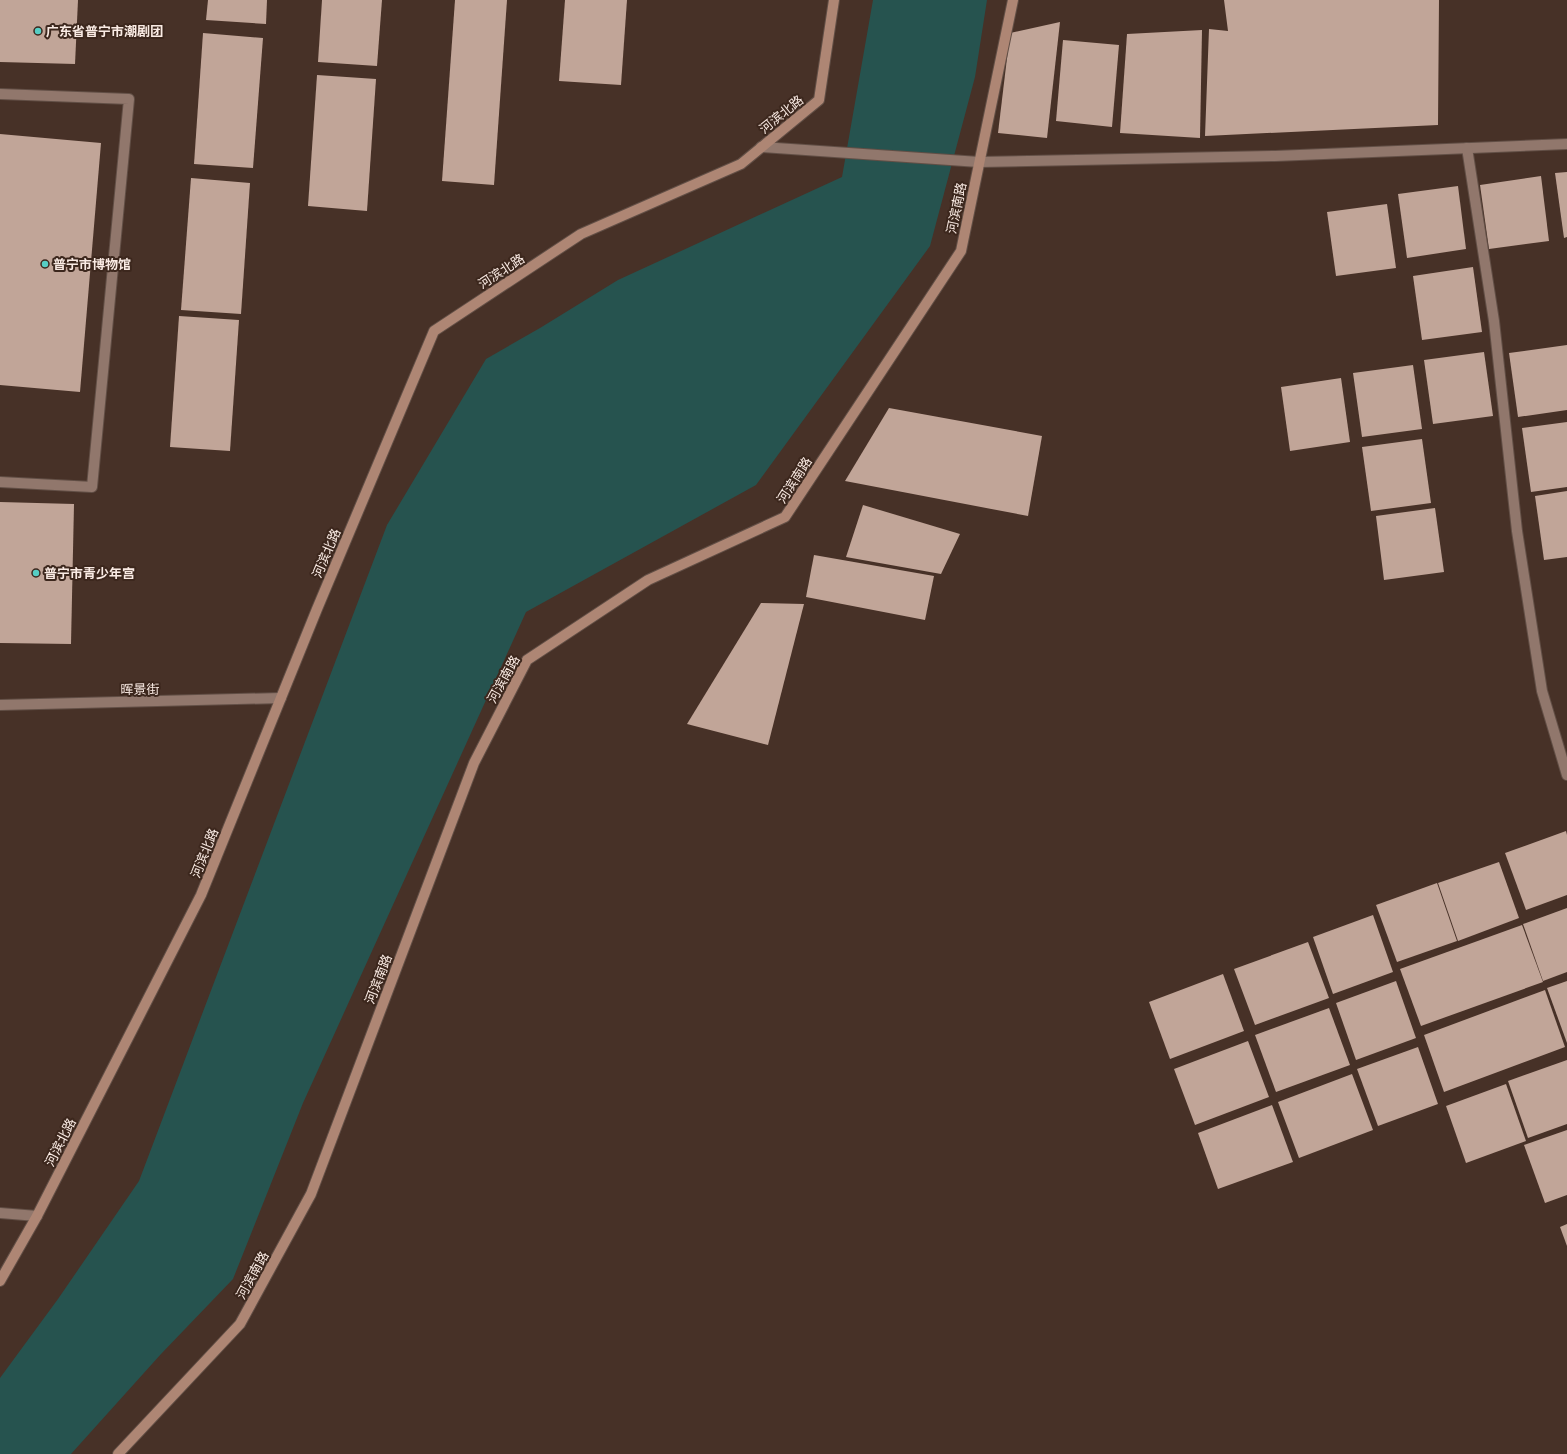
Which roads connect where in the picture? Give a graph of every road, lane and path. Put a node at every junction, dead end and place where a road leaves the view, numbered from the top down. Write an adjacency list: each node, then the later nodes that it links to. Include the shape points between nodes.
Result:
1 (834, 0): 5 (street, 河滨北路, via 819,100)
2 (1013, 0): 7 (street, 河滨南路)
3 (0, 94): 8 (street, via 129,99 92,486)
4 (1567, 144): 6 (street)
5 (761, 147): 7 (street); 9 (street, 河滨北路, via 741,164 581,234 434,331)
6 (1467, 148): 7 (street, via 1275,156); 11 (street, via 1494,321 1517,531 1542,691)
7 (979, 162): 15 (street, 河滨南路, via 961,250 785,517 648,580 527,660 474,763 311,1194 240,1324)
8 (0, 482)
9 (280, 698): 10 (street, 晖景街); 13 (street, 河滨北路, via 201,895)
10 (0, 705)
11 (1567, 775)
12 (0, 1213): 13 (street)
13 (36, 1216): 14 (street, 河滨北路)
14 (0, 1281)
15 (118, 1454)

